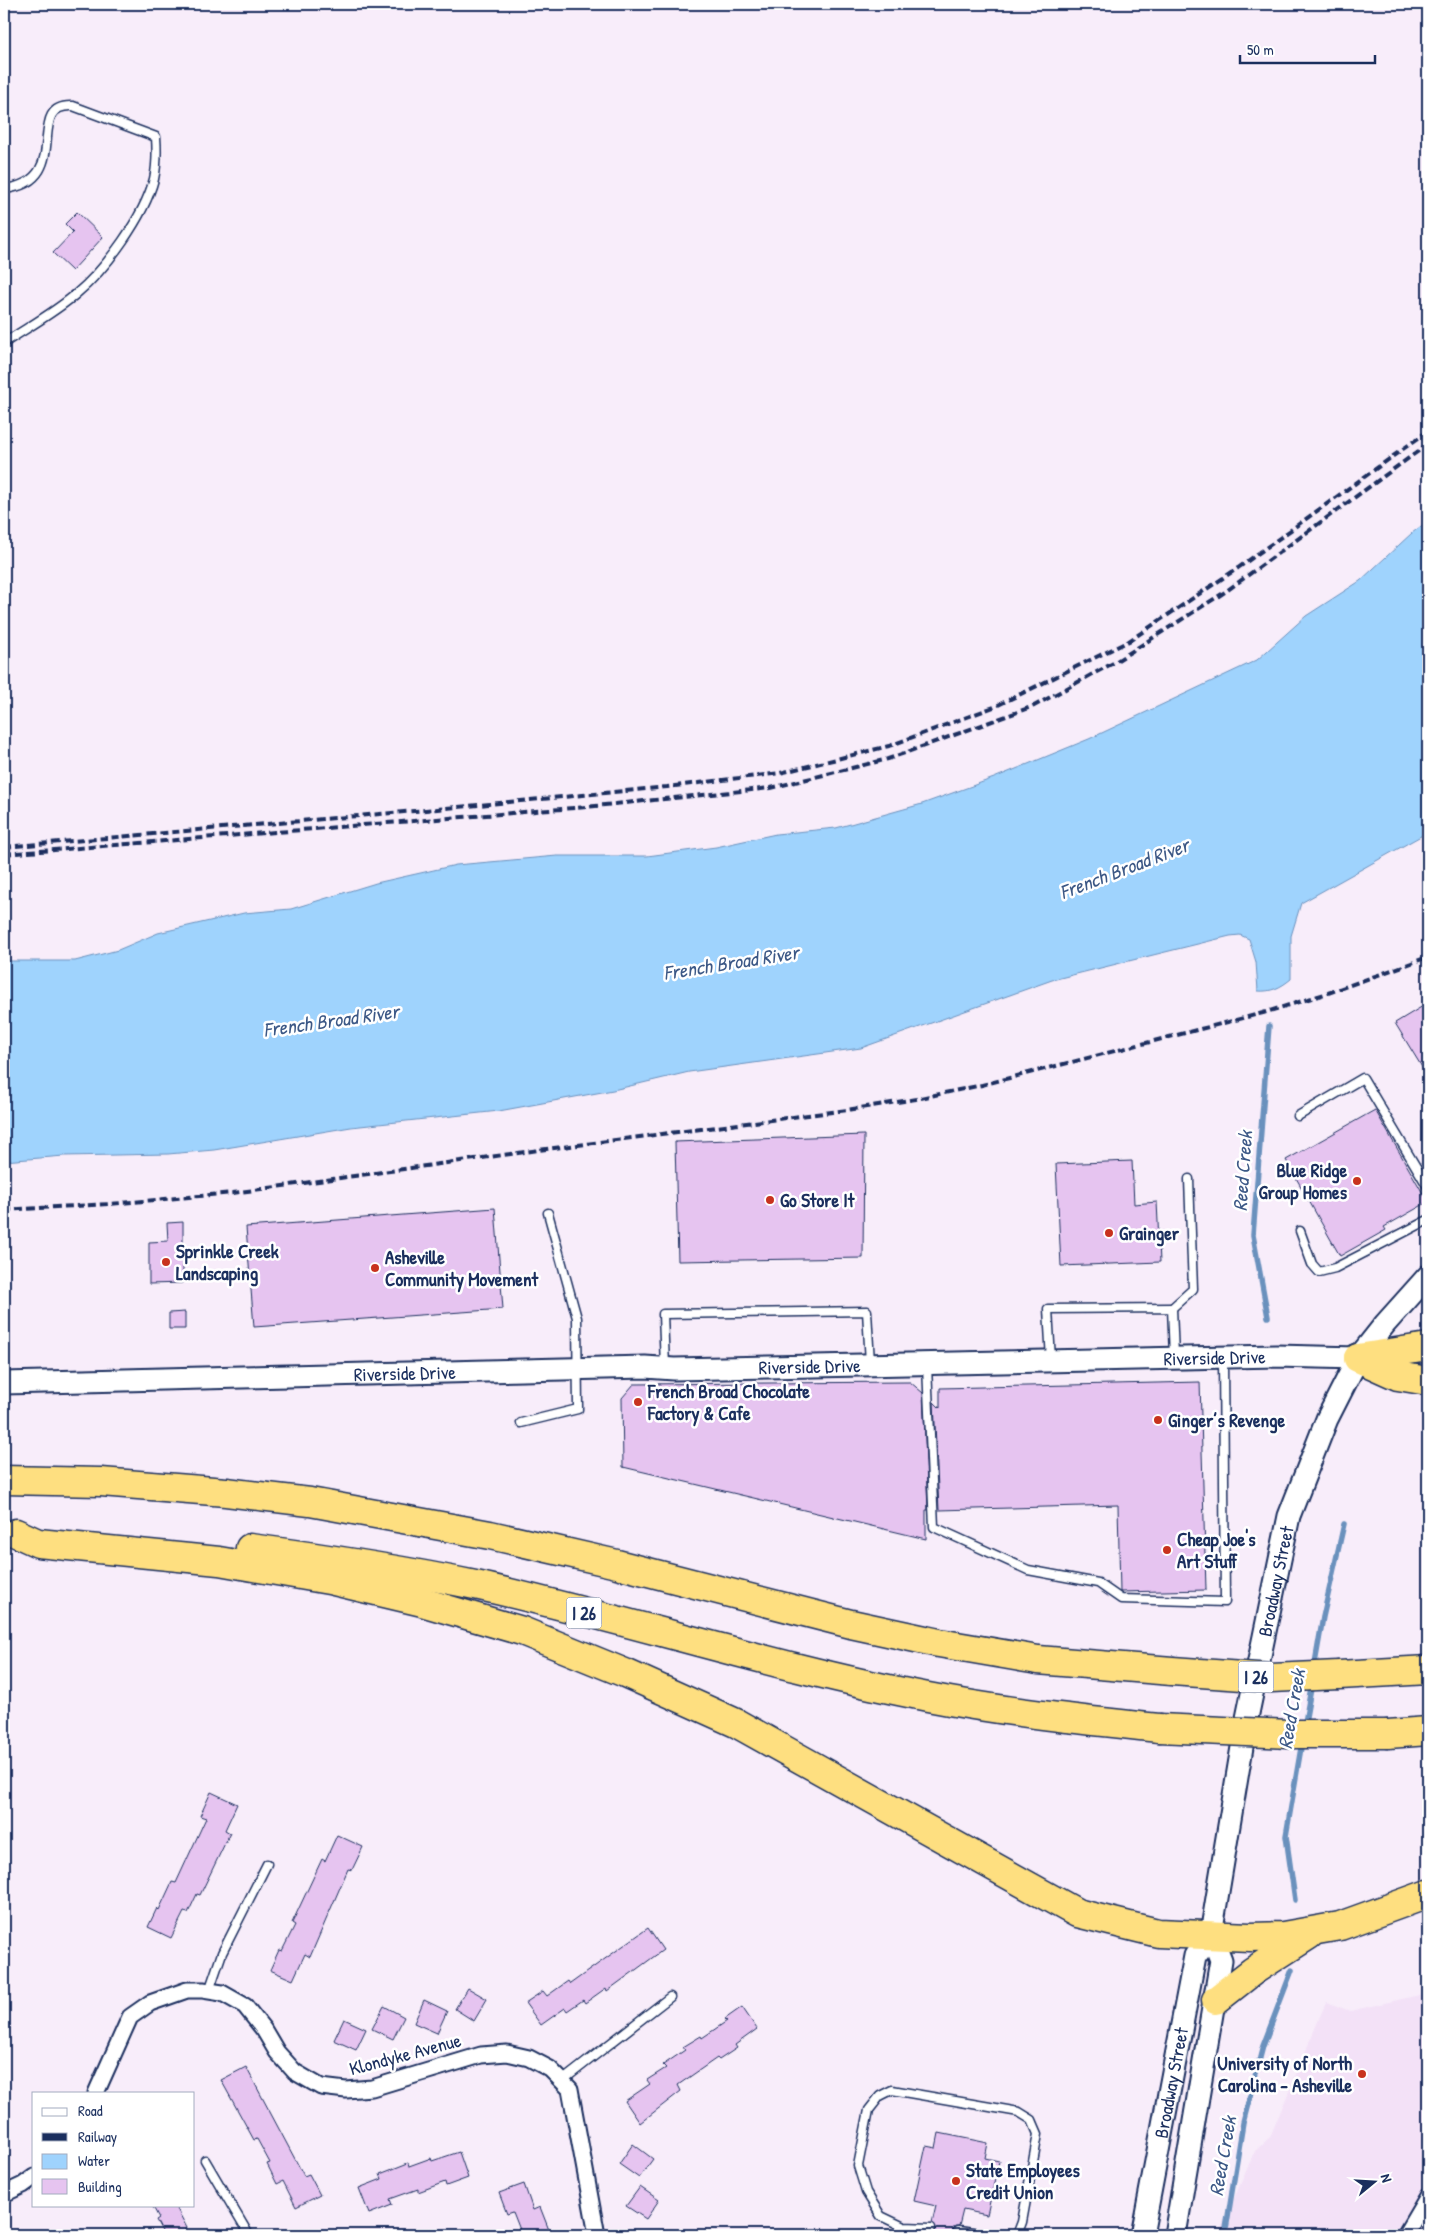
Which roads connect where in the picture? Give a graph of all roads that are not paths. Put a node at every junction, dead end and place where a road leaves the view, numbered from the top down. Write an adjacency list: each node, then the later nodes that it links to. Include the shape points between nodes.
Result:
1 (4, 189): 2 (lane, via 27,182 41,171 48,122 52,114 65,105 156,137 157,157 147,198 118,248 97,276 76,294)
2 (4, 343)
3 (1298, 1116): 5 (lane, via 1363,1078)
4 (1189, 1179): 10 (lane, via 1193,1289)
5 (1428, 1187)
6 (548, 1213): 18 (lane, via 577,1318)
7 (1428, 1220): 8 (lane, via 1335,1268 1319,1272 1312,1264)
8 (1300, 1231)
9 (1428, 1276): 14 (main road)
10 (1172, 1308): 13 (lane); 15 (lane, via 1048,1309)
11 (1428, 1347): 14 (highway)
12 (1223, 1357): 13 (main road, Riverside Drive); 14 (main road, Riverside Drive); 16 (lane, via 1225,1602 1121,1598 1098,1583 1028,1570 934,1527)
13 (1174, 1358): 15 (main road, Riverside Drive)
14 (1358, 1358): 20 (highway, via 1398,1376); 30 (main road, Broadway Street, via 1326,1419 1289,1516 1246,1723)
15 (1051, 1360): 16 (main road, Riverside Drive)
16 (927, 1362): 17 (main road, Riverside Drive)
17 (870, 1364): 19 (main road, Riverside Drive); 19 (lane, via 867,1311 664,1314)
18 (579, 1369): 19 (main road, Riverside Drive); 21 (main road, Riverside Drive); 22 (lane, via 578,1409)
19 (665, 1369)
20 (1428, 1381)
21 (4, 1383)
22 (521, 1423)
23 (4, 1480): 25 (highway, I 26, bridge, via 118,1484 310,1502 490,1535 851,1624 1038,1660 1271,1678)
24 (10, 1533): 26 (highway, I 26, bridge, via 161,1538 388,1569 480,1586 836,1677 927,1697 1029,1714 1160,1728 1289,1734); 30 (highway, via 38,1543 219,1560 330,1580 522,1631 736,1723 1077,1913 1158,1933)
25 (1428, 1670)
26 (1428, 1731)
27 (267, 1864): 31 (lane, via 222,1953)
28 (1428, 1894): 29 (highway, via 1340,1926)
29 (1316, 1931): 30 (highway, via 1250,1937); 33 (highway, via 1253,1971)
30 (1211, 1934): 33 (main road, Broadway Street, via 1221,1960); 46 (main road, Broadway Street, via 1195,1956)
31 (209, 1991): 34 (street, Klondyke Avenue, via 222,1993 245,2006 295,2072 321,2086 346,2090 372,2088 481,2055 507,2053 529,2058 550,2069); 35 (street, Klondyke Avenue, via 187,1990 174,1994 150,2003 130,2017)
32 (670, 1997): 34 (lane)
33 (1216, 2000): 47 (main road, Broadway Street)
34 (562, 2081): 43 (street, Klondyke Avenue, via 570,2089)
35 (96, 2092)
36 (205, 2160): 42 (lane)
37 (32, 2178): 38 (street)
38 (4, 2194)
39 (1428, 2196): 48 (street)
40 (931, 2228): 45 (lane, via 904,2227 881,2216 866,2192 858,2166 869,2110 880,2096 892,2090 1019,2112 1032,2120 1038,2134)
41 (958, 2231): 44 (lane)
42 (249, 2235)
43 (597, 2235)
44 (986, 2235)
45 (1017, 2235)
46 (1142, 2235)
47 (1175, 2235)
48 (1405, 2235)

